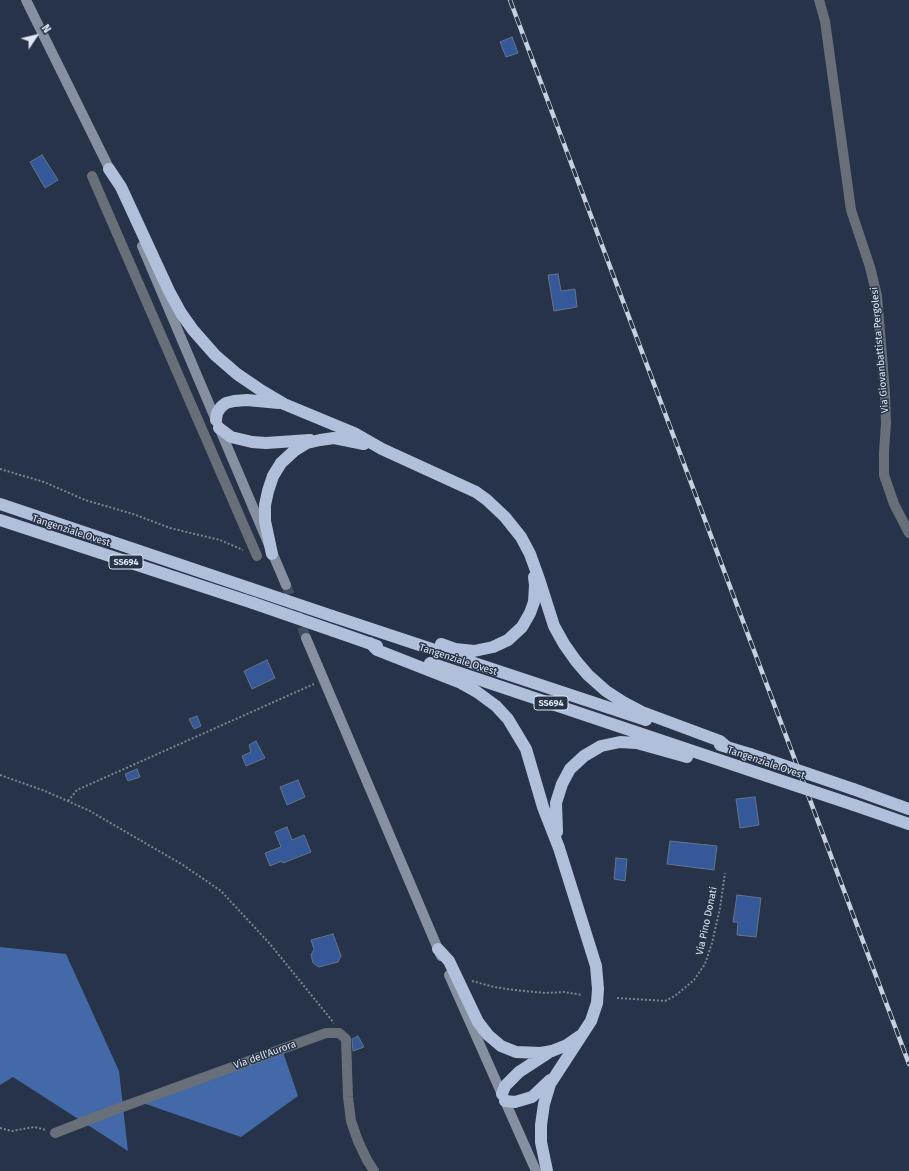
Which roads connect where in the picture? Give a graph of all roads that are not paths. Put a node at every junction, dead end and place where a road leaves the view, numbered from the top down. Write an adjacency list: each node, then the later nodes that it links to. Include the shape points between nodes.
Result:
1 (26, 0): 3 (street)
2 (819, 0): 11 (street, Via Giovanbattista Pergolesi, via 825,21 851,210 877,296 885,392 884,475 894,504)
3 (109, 169): 5 (highway, via 121,186 169,291 193,330 215,355 237,374); 6 (street)
4 (92, 176): 14 (street)
5 (284, 404): 6 (highway, via 247,400 226,403 217,413); 8 (highway)
6 (217, 424): 7 (highway, via 231,436 252,442); 12 (street)
7 (320, 440): 8 (highway, via 334,438); 12 (highway, via 307,443 294,451 281,463 273,476 265,505 265,521)
8 (382, 449): 13 (highway, via 476,492 515,527)
9 (0, 504): 16 (highway, Tangenziale Ovest / SS694, bridge)
10 (0, 520): 18 (highway, Tangenziale Ovest / SS694, bridge)
11 (909, 533)
12 (272, 554): 15 (street)
13 (530, 554): 16 (highway, via 535,585 534,602 530,613 522,627 508,640 493,647 474,651 456,648 352,616); 19 (highway, via 554,626 564,644 588,675 606,691 642,712 720,741)
14 (257, 556)
15 (286, 585)
16 (332, 616): 19 (highway, Tangenziale Ovest / SS694)
17 (306, 638): 24 (street)
18 (370, 643): 20 (highway, Tangenziale Ovest / SS694); 23 (highway, via 377,650 461,683 500,710 526,749 543,808)
19 (727, 747): 21 (highway, Tangenziale Ovest / SS694, bridge)
20 (751, 770): 22 (highway, Tangenziale Ovest / SS694, bridge); 23 (highway, via 737,770 637,743 620,742 601,746 584,756 570,769 562,784 556,803)
21 (909, 809)
22 (909, 824)
23 (559, 848): 25 (highway, via 598,976 597,1003)
24 (438, 949): 26 (highway, via 449,961 478,1022 500,1046 516,1052); 28 (street)
25 (584, 1034): 26 (highway); 27 (highway)
26 (552, 1051): 28 (highway, via 519,1072 505,1086)
27 (559, 1069): 28 (highway, via 532,1097 515,1102); 32 (highway, via 550,1084 541,1125 541,1142)
28 (503, 1097): 31 (street)
29 (55, 1133): 30 (street, Via dell'Aurora, via 326,1033 339,1033 346,1039 351,1121)
30 (374, 1171)
31 (536, 1171)
32 (547, 1171)

